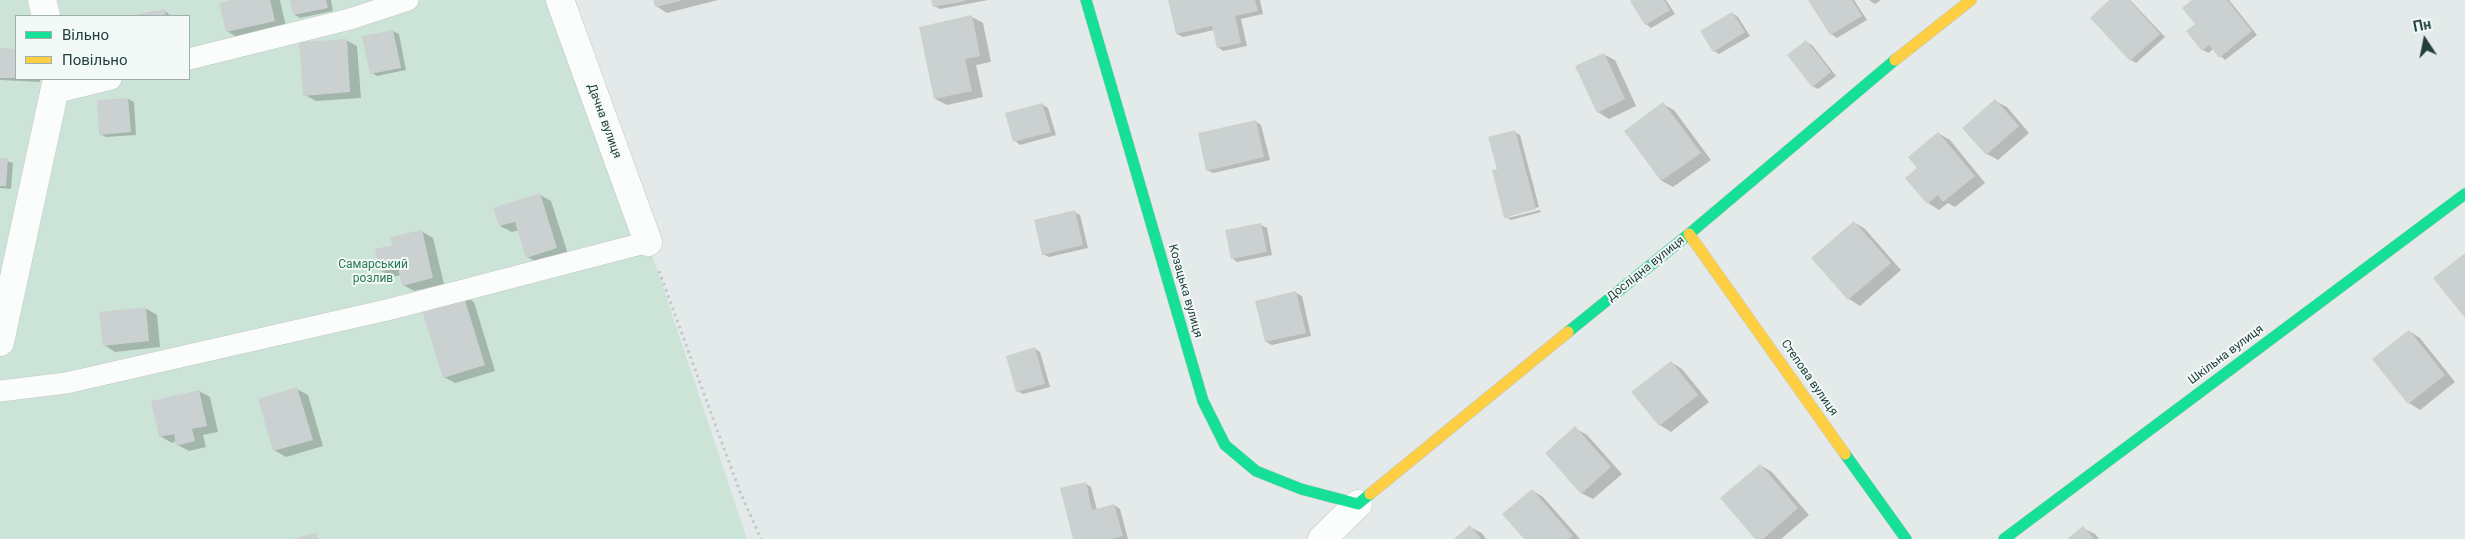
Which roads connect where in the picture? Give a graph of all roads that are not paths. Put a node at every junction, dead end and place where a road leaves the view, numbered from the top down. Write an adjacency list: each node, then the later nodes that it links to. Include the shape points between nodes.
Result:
1 (42, 0): 6 (street)
2 (408, 0): 7 (lane, via 350,19)
3 (560, 0): 12 (street, Дачна вулиця)
4 (1086, 0): 15 (street, Козацька вулиця, via 1203,401 1225,446 1256,471 1301,489)
5 (1971, 0): 11 (street, Дослідна вулиця, via 1891,62)
6 (46, 15)
7 (190, 59)
8 (103, 80): 9 (lane)
9 (55, 86): 13 (street)
10 (2465, 194): 18 (street, Шкільна вулиця)
11 (1689, 234): 15 (street, Дослідна вулиця); 17 (street, Степова вулиця)
12 (648, 242): 14 (lane, via 391,309 95,377)
13 (0, 342)
14 (0, 391)
15 (1358, 504): 16 (street, Дослідна вулиця)
16 (1322, 539)
17 (1906, 539)
18 (2004, 539)

